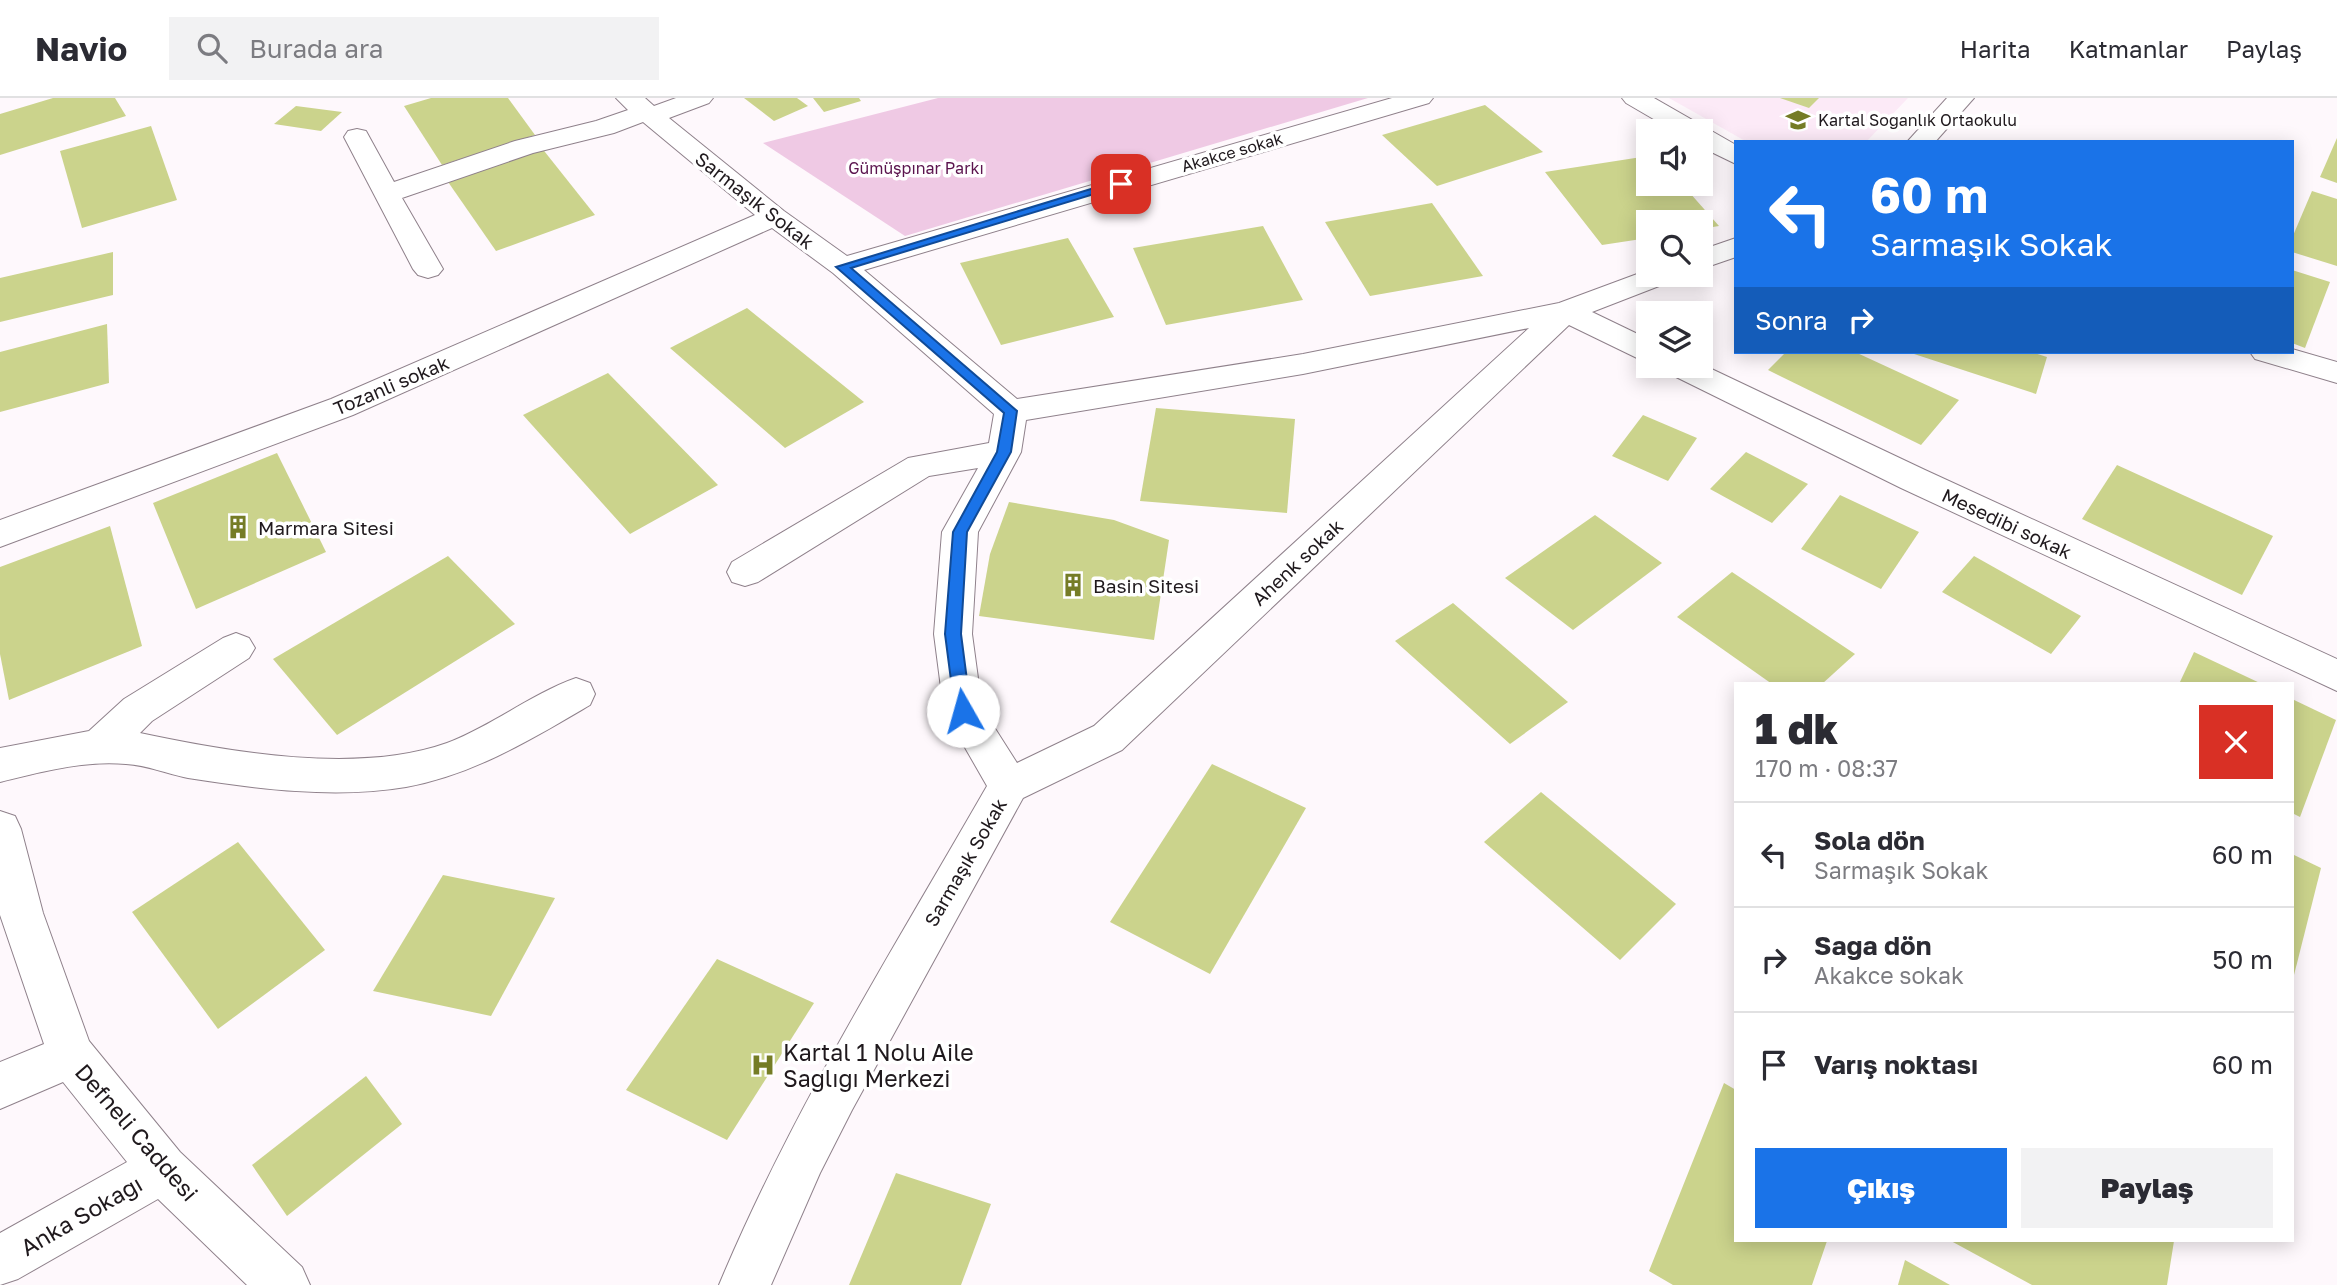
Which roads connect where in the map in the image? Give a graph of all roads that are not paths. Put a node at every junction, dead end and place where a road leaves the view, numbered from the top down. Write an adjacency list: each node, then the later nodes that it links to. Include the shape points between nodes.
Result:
1 (700, 98): 5 (street)
2 (1420, 98): 15 (street, Akakce sokak)
3 (1635, 98): 6 (street)
4 (1961, 98): 8 (street)
5 (641, 109): 11 (street, via 605,127 524,147); 12 (street, Sarmaşık Sokak)
6 (1672, 119)
7 (357, 137): 11 (street)
8 (1922, 140)
9 (1713, 143): 10 (street)
10 (1734, 155)
11 (386, 194): 16 (street)
12 (774, 217): 15 (street, Sarmaşık Sokak); 25 (street, Tozanli sokak, via 342,407)
13 (1734, 248): 14 (street)
14 (1713, 256)
15 (842, 267): 23 (street, Sarmaşık Sokak)
16 (428, 269)
17 (1636, 285): 18 (street)
18 (1566, 311): 19 (street); 23 (street, via 1303,364); 32 (street, Ahenk sokak, via 1108,738)
19 (1636, 345)
20 (2273, 354): 21 (street)
21 (2337, 373)
22 (1704, 378): 28 (street, Mesedibi sokak)
23 (1011, 411): 24 (street, Sarmaşık Sokak)
24 (1004, 452): 26 (street, via 920,466); 32 (street, Sarmaşık Sokak, via 960,532 953,634 963,711)
25 (0, 534)
26 (745, 572)
27 (236, 648): 30 (street, via 138,710)
28 (2337, 676)
29 (576, 694): 30 (street, via 515,729 433,764 373,774 287,772 187,761 126,747)
30 (97, 748): 31 (street, via 71,749)
31 (0, 765)
32 (1009, 786): 39 (street, Sarmaşık Sokak, via 840,1082)
33 (3, 853): 34 (street, Defneli Caddesi)
34 (71, 1055): 35 (street); 36 (street, Defneli Caddesi)
35 (0, 1086)
36 (163, 1169): 37 (street, Anka Sokağı); 38 (street, Defneli Caddesi)
37 (0, 1261)
38 (284, 1285)
39 (745, 1285)

